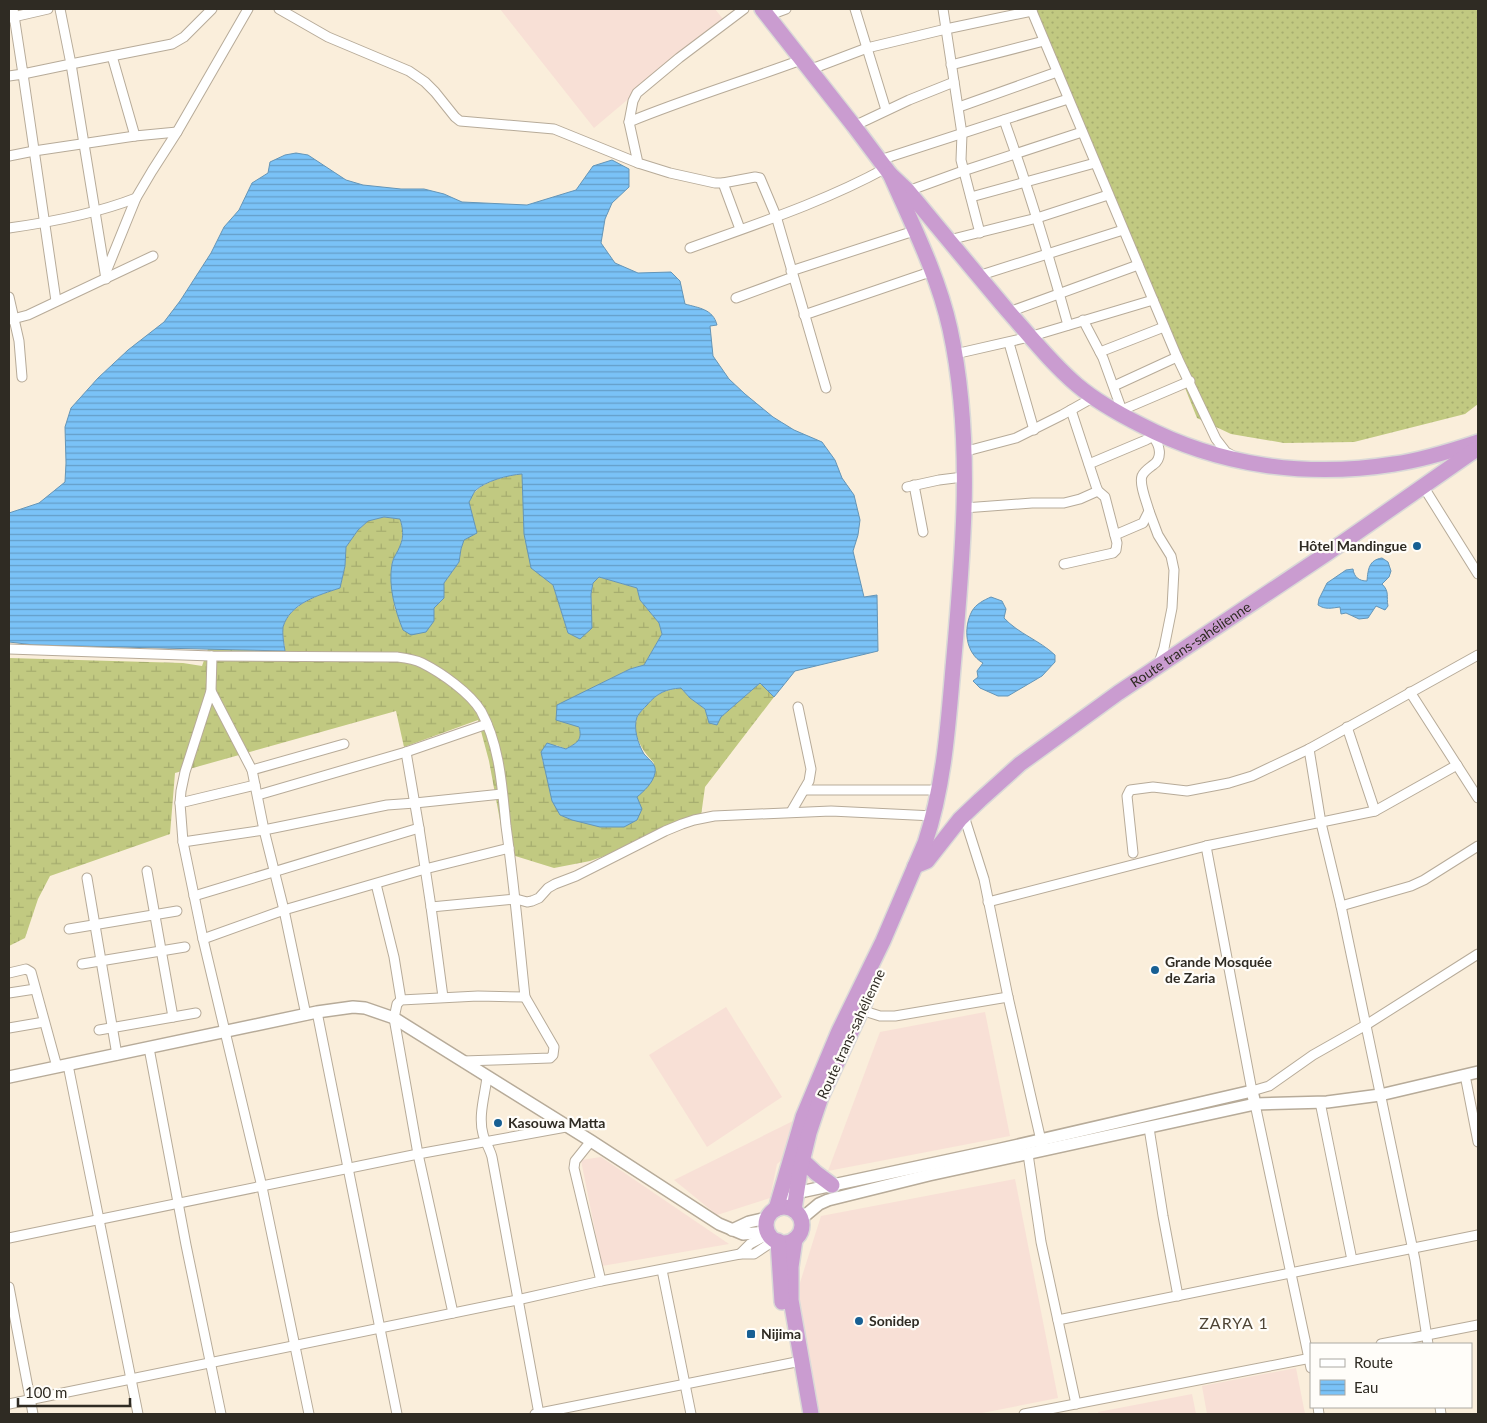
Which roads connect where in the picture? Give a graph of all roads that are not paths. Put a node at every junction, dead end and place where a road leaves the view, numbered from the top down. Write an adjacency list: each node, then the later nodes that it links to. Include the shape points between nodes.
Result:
1 (48, 9): 12 (street)
2 (60, 9): 17 (street)
3 (248, 9): 30 (street)
4 (278, 9): 38 (street, via 328,38 409,71 430,87 460,120 554,129)
5 (744, 9): 28 (street, via 637,93 632,101)
6 (786, 9): 11 (street)
7 (855, 9): 15 (street)
8 (943, 9): 13 (street)
9 (208, 10): 16 (street, via 184,37 172,44)
10 (1031, 10): 13 (street); 14 (street)
11 (764, 12): 18 (highway)
12 (12, 14): 21 (street)
13 (946, 29): 15 (street); 19 (street)
14 (1044, 41): 19 (street); 20 (street)
15 (867, 48): 18 (street); 26 (street)
16 (112, 56): 17 (street); 33 (street)
17 (71, 64): 21 (street); 34 (street)
18 (805, 65): 28 (street, via 679,102); 29 (highway)
19 (951, 66): 23 (street)
20 (1057, 72): 24 (street); 25 (street)
21 (23, 74): 22 (street); 35 (street)
22 (9, 76)
23 (954, 82): 25 (street); 26 (street)
24 (1068, 99): 27 (street); 31 (street)
25 (959, 107): 32 (street)
26 (886, 110): 29 (street)
27 (1004, 120): 32 (street); 36 (street)
28 (629, 122): 38 (street)
29 (854, 126): 40 (highway)
30 (177, 132): 33 (street); 47 (street)
31 (1082, 132): 36 (street); 39 (street)
32 (962, 134): 40 (street); 41 (street)
33 (135, 136): 34 (street)
34 (84, 144): 35 (street); 48 (street)
35 (34, 151): 37 (street); 51 (street)
36 (1016, 153): 41 (street); 42 (street)
37 (9, 156)
38 (638, 163): 43 (street)
39 (1095, 163): 42 (street); 45 (street)
40 (885, 167): 44 (highway); 49 (street, via 862,181); 55 (highway, Route trans-sahélienne)
41 (963, 171): 44 (street); 46 (street)
42 (1025, 181): 46 (street); 50 (street)
43 (724, 184): 49 (street, via 759,177); 53 (street)
44 (908, 191): 57 (highway)
45 (1108, 195): 50 (street); 54 (street)
46 (971, 197): 56 (street)
47 (136, 198): 48 (street); 64 (street)
48 (96, 212): 51 (street); 64 (street)
49 (776, 216): 53 (street); 63 (street)
50 (1037, 218): 56 (street); 59 (street)
51 (44, 223): 52 (street); 70 (street)
52 (9, 228)
53 (740, 230): 58 (street)
54 (1123, 230): 59 (street); 61 (street)
55 (914, 231): 62 (highway, Route trans-sahélienne); 63 (street)
56 (980, 233): 57 (street)
57 (949, 240): 65 (highway)
58 (690, 248)
59 (1048, 253): 65 (street); 66 (street)
60 (153, 256): 64 (street)
61 (1138, 265): 66 (street); 69 (street)
62 (932, 271): 72 (street); 80 (highway, Route trans-sahélienne)
63 (792, 274): 68 (street); 72 (street)
64 (106, 275): 70 (street)
65 (978, 276): 71 (highway)
66 (1059, 293): 71 (street); 75 (street)
67 (9, 297): 73 (street)
68 (736, 298)
69 (1153, 300): 74 (street); 76 (street)
70 (56, 301): 73 (street)
71 (1009, 312): 77 (highway)
72 (804, 315): 85 (street)
73 (11, 319): 82 (street, via 19,341)
74 (1083, 320): 75 (street); 79 (street)
75 (1068, 325): 77 (street)
76 (1164, 326): 79 (street); 81 (street)
77 (1030, 337): 78 (street); 86 (highway, via 1078,386)
78 (1008, 342): 80 (street); 89 (street)
79 (1100, 352): 84 (street)
80 (955, 354): 93 (highway, Route trans-sahélienne)
81 (1178, 357): 83 (street); 84 (street)
82 (22, 377)
83 (1190, 381): 88 (street); 94 (street, via 1216,439 1226,452)
84 (1114, 386): 88 (street)
85 (826, 388)
86 (1094, 397): 87 (street); 88 (highway)
87 (1071, 410): 89 (street); 95 (street)
88 (1123, 413): 90 (highway)
89 (1034, 430): 93 (street)
90 (1155, 435): 94 (highway); 95 (street); 100 (street, via 1159,458 1141,479)
91 (1478, 442): 94 (highway, via 1442,454 1360,468 1301,469)
92 (1478, 448): 97 (highway, Route trans-sahélienne)
93 (963, 452): 96 (highway, Route trans-sahélienne)
94 (1244, 462)
95 (1089, 464): 98 (street)
96 (963, 476): 99 (highway, Route trans-sahélienne); 101 (street, via 910,486)
97 (1423, 486): 104 (street); 108 (highway, Route trans-sahélienne)
98 (1098, 491): 99 (street, via 1064,503); 102 (street, via 1105,497)
99 (964, 508): 121 (highway, Route trans-sahélienne, via 946,743)
100 (1149, 511): 102 (street, via 1143,523); 108 (street, via 1171,556 1174,570 1172,608)
101 (922, 532)
102 (1115, 535): 103 (street, via 1117,543 1113,553)
103 (1064, 564)
104 (1478, 574)
105 (9, 650): 107 (street)
106 (1478, 655): 110 (street)
107 (212, 656): 109 (street); 112 (street, via 410,659 431,669 472,699)
108 (1158, 667): 130 (highway, Route trans-sahélienne, via 1020,764)
109 (211, 691): 118 (street); 125 (street, via 185,772)
110 (1410, 692): 113 (street); 117 (street)
111 (798, 707): 120 (street, via 812,769)
112 (487, 724): 116 (street); 122 (street, via 496,752)
113 (1348, 727): 115 (street); 127 (street)
114 (344, 744): 118 (street)
115 (1309, 749): 131 (street); 138 (street, via 1252,776 1229,783 1187,791 1153,787 1130,790 1127,796)
116 (406, 752): 123 (street); 126 (street)
117 (1457, 765): 124 (street); 127 (street)
118 (252, 770): 119 (street)
119 (255, 785): 123 (street); 125 (street)
120 (804, 790): 121 (street); 128 (street)
121 (939, 790): 129 (highway, Route trans-sahélienne)
122 (502, 794): 126 (street); 137 (street)
123 (258, 795): 133 (street)
124 (1478, 798)
125 (180, 803): 134 (street)
126 (415, 803): 132 (street); 133 (street, via 364,809)
127 (1375, 811): 131 (street)
128 (791, 812): 129 (street); 146 (street, via 714,816 682,824 548,888 539,898 526,902)
129 (934, 816): 139 (highway, Route trans-sahélienne)
130 (964, 816): 139 (highway, Route trans-sahélienne, via 929,859); 147 (street)
131 (1321, 823): 135 (street); 148 (street)
132 (419, 828): 140 (street); 142 (street)
133 (264, 830): 134 (street); 142 (street)
134 (183, 842): 145 (street)
135 (1206, 846): 147 (street); 186 (street)
136 (1478, 846): 148 (street, via 1411,886)
137 (509, 848): 140 (street); 146 (street)
138 (1133, 853)
139 (919, 865): 168 (highway, Route trans-sahélienne)
140 (425, 869): 144 (street); 149 (street)
141 (147, 871): 152 (street)
142 (274, 872): 145 (street); 150 (street)
143 (87, 878): 153 (street)
144 (376, 884): 150 (street); 167 (street)
145 (194, 896): 155 (street)
146 (516, 899): 149 (street); 165 (street)
147 (988, 902): 166 (street)
148 (1341, 906): 174 (street)
149 (432, 908): 164 (street)
150 (284, 910): 155 (street); 170 (street)
151 (177, 911): 152 (street)
152 (156, 915): 153 (street); 157 (street)
153 (95, 924): 154 (street); 159 (street)
154 (69, 929)
155 (203, 939): 178 (street)
156 (185, 947): 157 (street)
157 (162, 951): 159 (street); 171 (street)
158 (1478, 954): 174 (street)
159 (101, 961): 160 (street); 176 (street)
160 (82, 964)
161 (9, 973): 162 (street, via 29,970)
162 (35, 988): 163 (street); 173 (street)
163 (9, 993)
164 (444, 997): 165 (street); 167 (street)
165 (525, 997): 181 (street, via 554,1047 553,1056)
166 (1008, 997): 168 (street, via 895,1016 880,1016); 195 (street)
167 (402, 1000): 172 (street, via 397,1004)
168 (856, 1008): 198 (highway, Route trans-sahélienne, via 821,1098); 206 (highway, Route trans-sahélienne, via 839,1031 803,1117)
169 (196, 1013): 171 (street)
170 (311, 1013): 172 (street, via 353,1007); 178 (street); 199 (street)
171 (173, 1017): 176 (street)
172 (394, 1018): 181 (street); 196 (street)
173 (44, 1022): 175 (street); 182 (street)
174 (1366, 1025): 186 (street, via 1313,1055 1269,1086); 187 (street)
175 (9, 1028)
176 (112, 1028): 177 (street); 180 (street)
177 (99, 1030)
178 (224, 1032): 179 (street); 201 (street)
179 (149, 1048): 180 (street); 203 (street)
180 (117, 1055): 182 (street)
181 (463, 1061): 185 (street)
182 (62, 1066): 184 (street); 205 (street)
183 (1474, 1072): 187 (street); 194 (street)
184 (9, 1077)
185 (487, 1077): 190 (street); 192 (street, via 482,1116)
186 (1252, 1091): 189 (street); 195 (street)
187 (1380, 1095): 188 (street); 210 (street)
188 (1320, 1102): 189 (street); 211 (street)
189 (1255, 1104): 191 (street); 213 (street)
190 (566, 1127): 192 (street); 193 (street)
191 (1149, 1128): 195 (street); 216 (street)
192 (486, 1141): 196 (street); 217 (street, via 492,1157)
193 (591, 1141): 206 (street, via 719,1224 732,1230 750,1222); 214 (street, via 575,1161 574,1168)
194 (1478, 1142)
195 (1042, 1144): 197 (street); 200 (street)
196 (418, 1154): 199 (street); 218 (street)
197 (1028, 1154): 204 (street, via 828,1200); 219 (street, via 1041,1242)
198 (802, 1160): 200 (highway); 202 (highway, Route trans-sahélienne)
199 (347, 1169): 201 (street); 221 (street)
200 (832, 1185): 202 (street)
201 (262, 1187): 203 (street); 224 (street)
202 (797, 1193): 204 (highway, Route trans-sahélienne); 206 (street)
203 (178, 1204): 205 (street); 227 (street)
204 (798, 1214): 206 (highway, via 785,1207); 209 (highway, Route trans-sahélienne, via 802,1230)
205 (98, 1219): 208 (street); 228 (street)
206 (772, 1229): 209 (highway, via 787,1242); 212 (street, via 740,1254); 226 (highway, Route trans-sahélienne, via 780,1288)
207 (1478, 1235): 210 (street)
208 (9, 1238)
209 (795, 1239): 226 (highway, Route trans-sahélienne, via 791,1300)
210 (1412, 1249): 211 (street); 222 (street)
211 (1352, 1260): 213 (street)
212 (662, 1270): 214 (street); 229 (street)
213 (1291, 1273): 216 (street); 225 (street)
214 (601, 1281): 217 (street)
215 (9, 1287): 230 (street)
216 (1178, 1296): 219 (street)
217 (517, 1300): 218 (street); 238 (street)
218 (453, 1313): 221 (street)
219 (1058, 1320): 232 (street)
220 (1478, 1325): 222 (street)
221 (380, 1328): 224 (street); 237 (street)
222 (1427, 1340): 223 (street)
223 (1392, 1343)
224 (294, 1346): 227 (street); 236 (street)
225 (1310, 1358): 232 (street)
226 (797, 1362): 229 (street); 240 (highway, Route trans-sahélienne); 241 (highway, Route trans-sahélienne)
227 (210, 1363): 228 (street); 235 (street)
228 (132, 1379): 230 (street); 234 (street)
229 (685, 1385): 238 (street); 239 (street)
230 (31, 1400): 231 (street); 233 (street)
231 (9, 1404)
232 (1076, 1404): 242 (street)
233 (34, 1414)
234 (138, 1414)
235 (221, 1414)
236 (309, 1414)
237 (397, 1414)
238 (538, 1414)
239 (691, 1414)
240 (803, 1414)
241 (811, 1414)
242 (1024, 1414)

